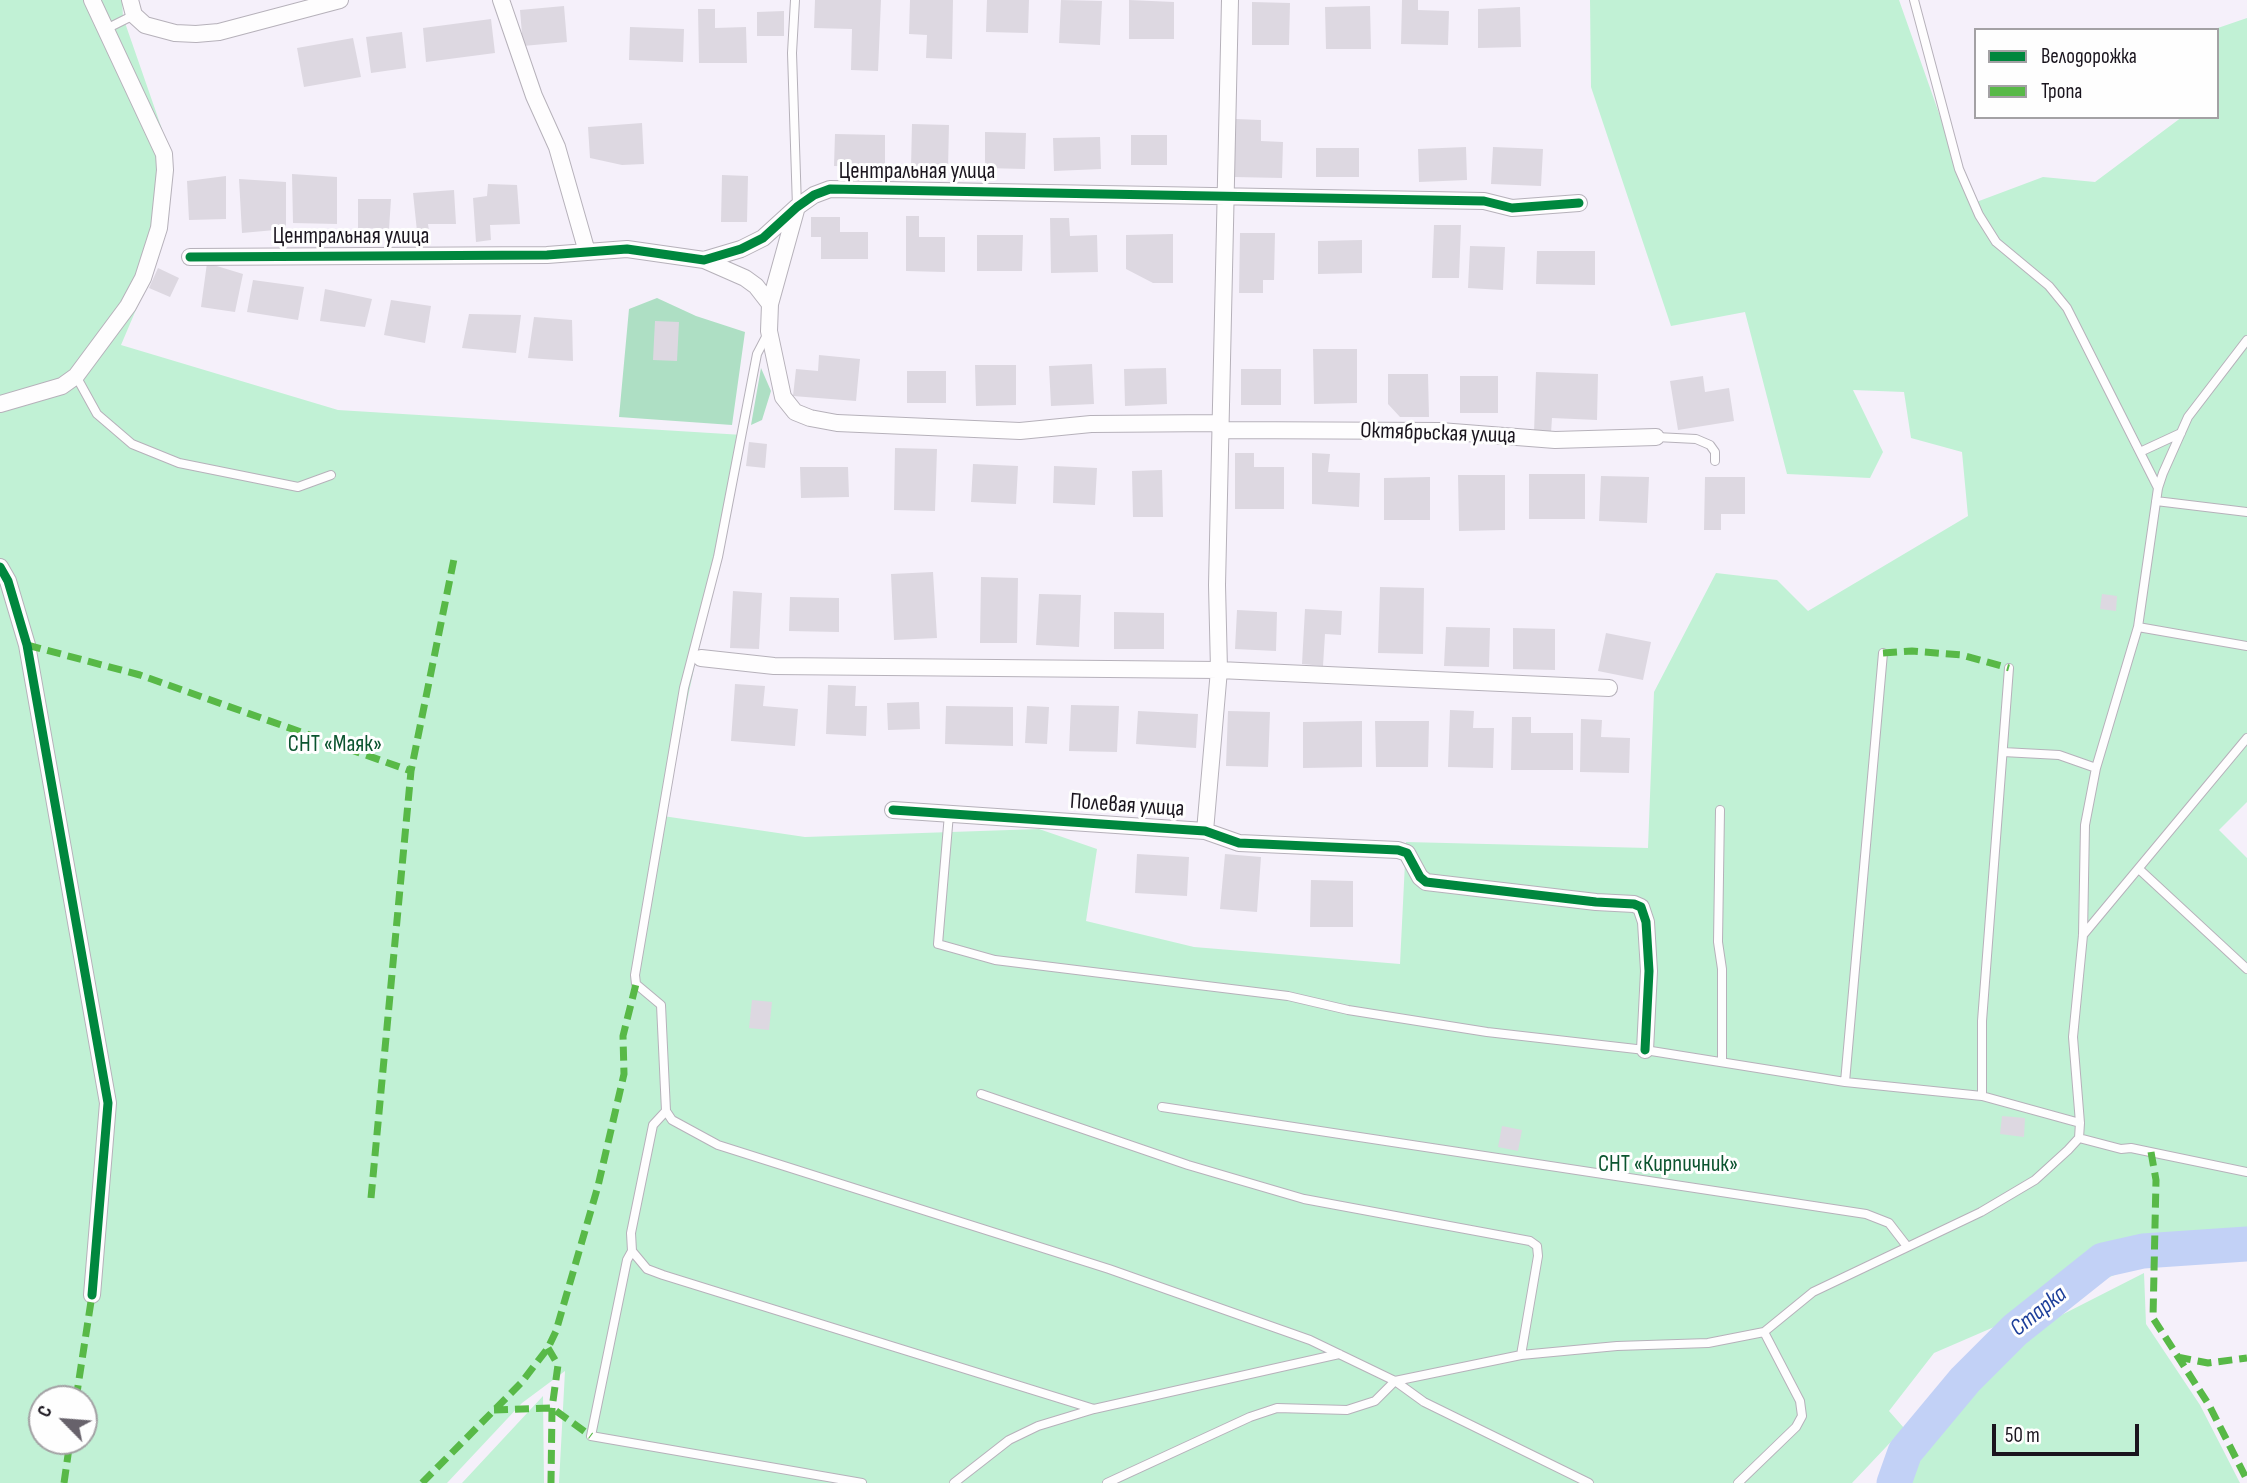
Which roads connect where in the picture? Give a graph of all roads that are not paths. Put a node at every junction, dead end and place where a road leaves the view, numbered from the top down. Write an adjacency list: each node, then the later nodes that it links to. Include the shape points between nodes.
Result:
1 (92, 0): 8 (street)
2 (340, 0): 7 (street, via 219,32 175,33 145,25)
3 (501, 0): 12 (street, via 557,147)
4 (796, 0): 11 (lane, via 792,53)
5 (1230, 0): 9 (street)
6 (1914, 0): 23 (lane, via 1959,170 1979,215 1996,242 2049,286 2067,308)
7 (132, 7): 8 (lane)
8 (105, 29): 18 (street, via 159,139 165,170 159,228 143,278)
9 (1225, 194): 10 (street, Центральная улица, via 1483,201 1512,208); 11 (street, Центральная улица, via 830,189); 20 (street)
10 (1580, 203)
11 (797, 207): 14 (street, Центральная улица, via 763,238); 15 (street)
12 (587, 252): 13 (street, Центральная улица); 14 (street, Центральная улица, via 626,249)
13 (190, 257)
14 (704, 260): 15 (street, via 745,278)
15 (770, 304): 16 (street)
16 (769, 331): 20 (street, Октябрьская улица, via 783,397 795,412 810,418 1020,431 1091,424); 33 (lane, via 757,354)
17 (2247, 340): 21 (lane, via 2188,417)
18 (76, 376): 19 (street, via 62,386); 25 (lane, via 97,414 132,444 179,463 298,487)
19 (0, 404)
20 (1220, 426): 22 (street, Октябрьская улица, via 1440,431 1555,440); 35 (street)
21 (2181, 433): 23 (lane); 26 (lane)
22 (1656, 437): 24 (lane, via 1696,439 1710,445)
23 (2140, 452): 26 (lane)
24 (1715, 461)
25 (331, 475)
26 (2158, 488): 27 (lane)
27 (2156, 501): 28 (lane); 30 (lane)
28 (2247, 512)
29 (0, 567): 59 (street, via 27,645 108,1103)
30 (2138, 627): 31 (lane); 39 (lane)
31 (2247, 646)
32 (1884, 653): 49 (lane)
33 (696, 658): 35 (street, via 774,666); 53 (lane, via 635,975 636,984 661,1005)
34 (2009, 668): 38 (lane)
35 (1219, 670): 36 (street); 43 (street)
36 (1609, 688)
37 (2247, 738): 44 (lane)
38 (2003, 752): 39 (lane, via 2050,753); 51 (lane, via 1982,1021)
39 (2096, 768): 45 (lane, via 2085,825)
40 (893, 810): 42 (street, Полевая улица)
41 (1720, 810): 48 (lane)
42 (950, 814): 43 (street, Полевая улица); 47 (lane, via 938,944 995,960 1288,996 1487,1032)
43 (1205, 831): 47 (street, Полевая улица, via 1239,843 1398,850 1407,853 1426,882 1641,907 1649,971)
44 (2140, 870): 45 (lane); 46 (lane)
45 (2083, 935): 54 (lane, via 2073,1037)
46 (2247, 969)
47 (1645, 1050): 48 (lane)
48 (1722, 1062): 49 (lane)
49 (1845, 1082): 51 (lane)
50 (981, 1094): 62 (lane, via 1188,1165 1304,1199 1530,1241 1538,1256)
51 (1982, 1096): 54 (lane)
52 (1162, 1107): 57 (lane, via 1866,1214 1889,1223)
53 (666, 1111): 58 (lane, via 653,1125 631,1233); 61 (lane, via 673,1121 718,1145 1110,1269)
54 (2080, 1124): 55 (lane)
55 (2079, 1138): 56 (lane); 57 (lane, via 2035,1180 1981,1212)
56 (2247, 1172)
57 (1906, 1245): 60 (lane, via 1812,1292)
58 (632, 1251): 64 (lane, via 647,1269 663,1275); 65 (lane, via 591,1436)
59 (92, 1295)
60 (1764, 1332): 62 (lane, via 1708,1343); 69 (lane, via 1800,1401 1802,1416)
61 (1340, 1354): 63 (lane); 64 (lane)
62 (1521, 1355): 63 (lane)
63 (1395, 1381): 67 (lane, via 1375,1401 1347,1410 1277,1408 1250,1417); 68 (lane, via 1424,1402)
64 (1094, 1409): 66 (lane, via 1009,1440)
65 (862, 1483)
66 (954, 1483)
67 (1107, 1483)
68 (1589, 1483)
69 (1738, 1483)

